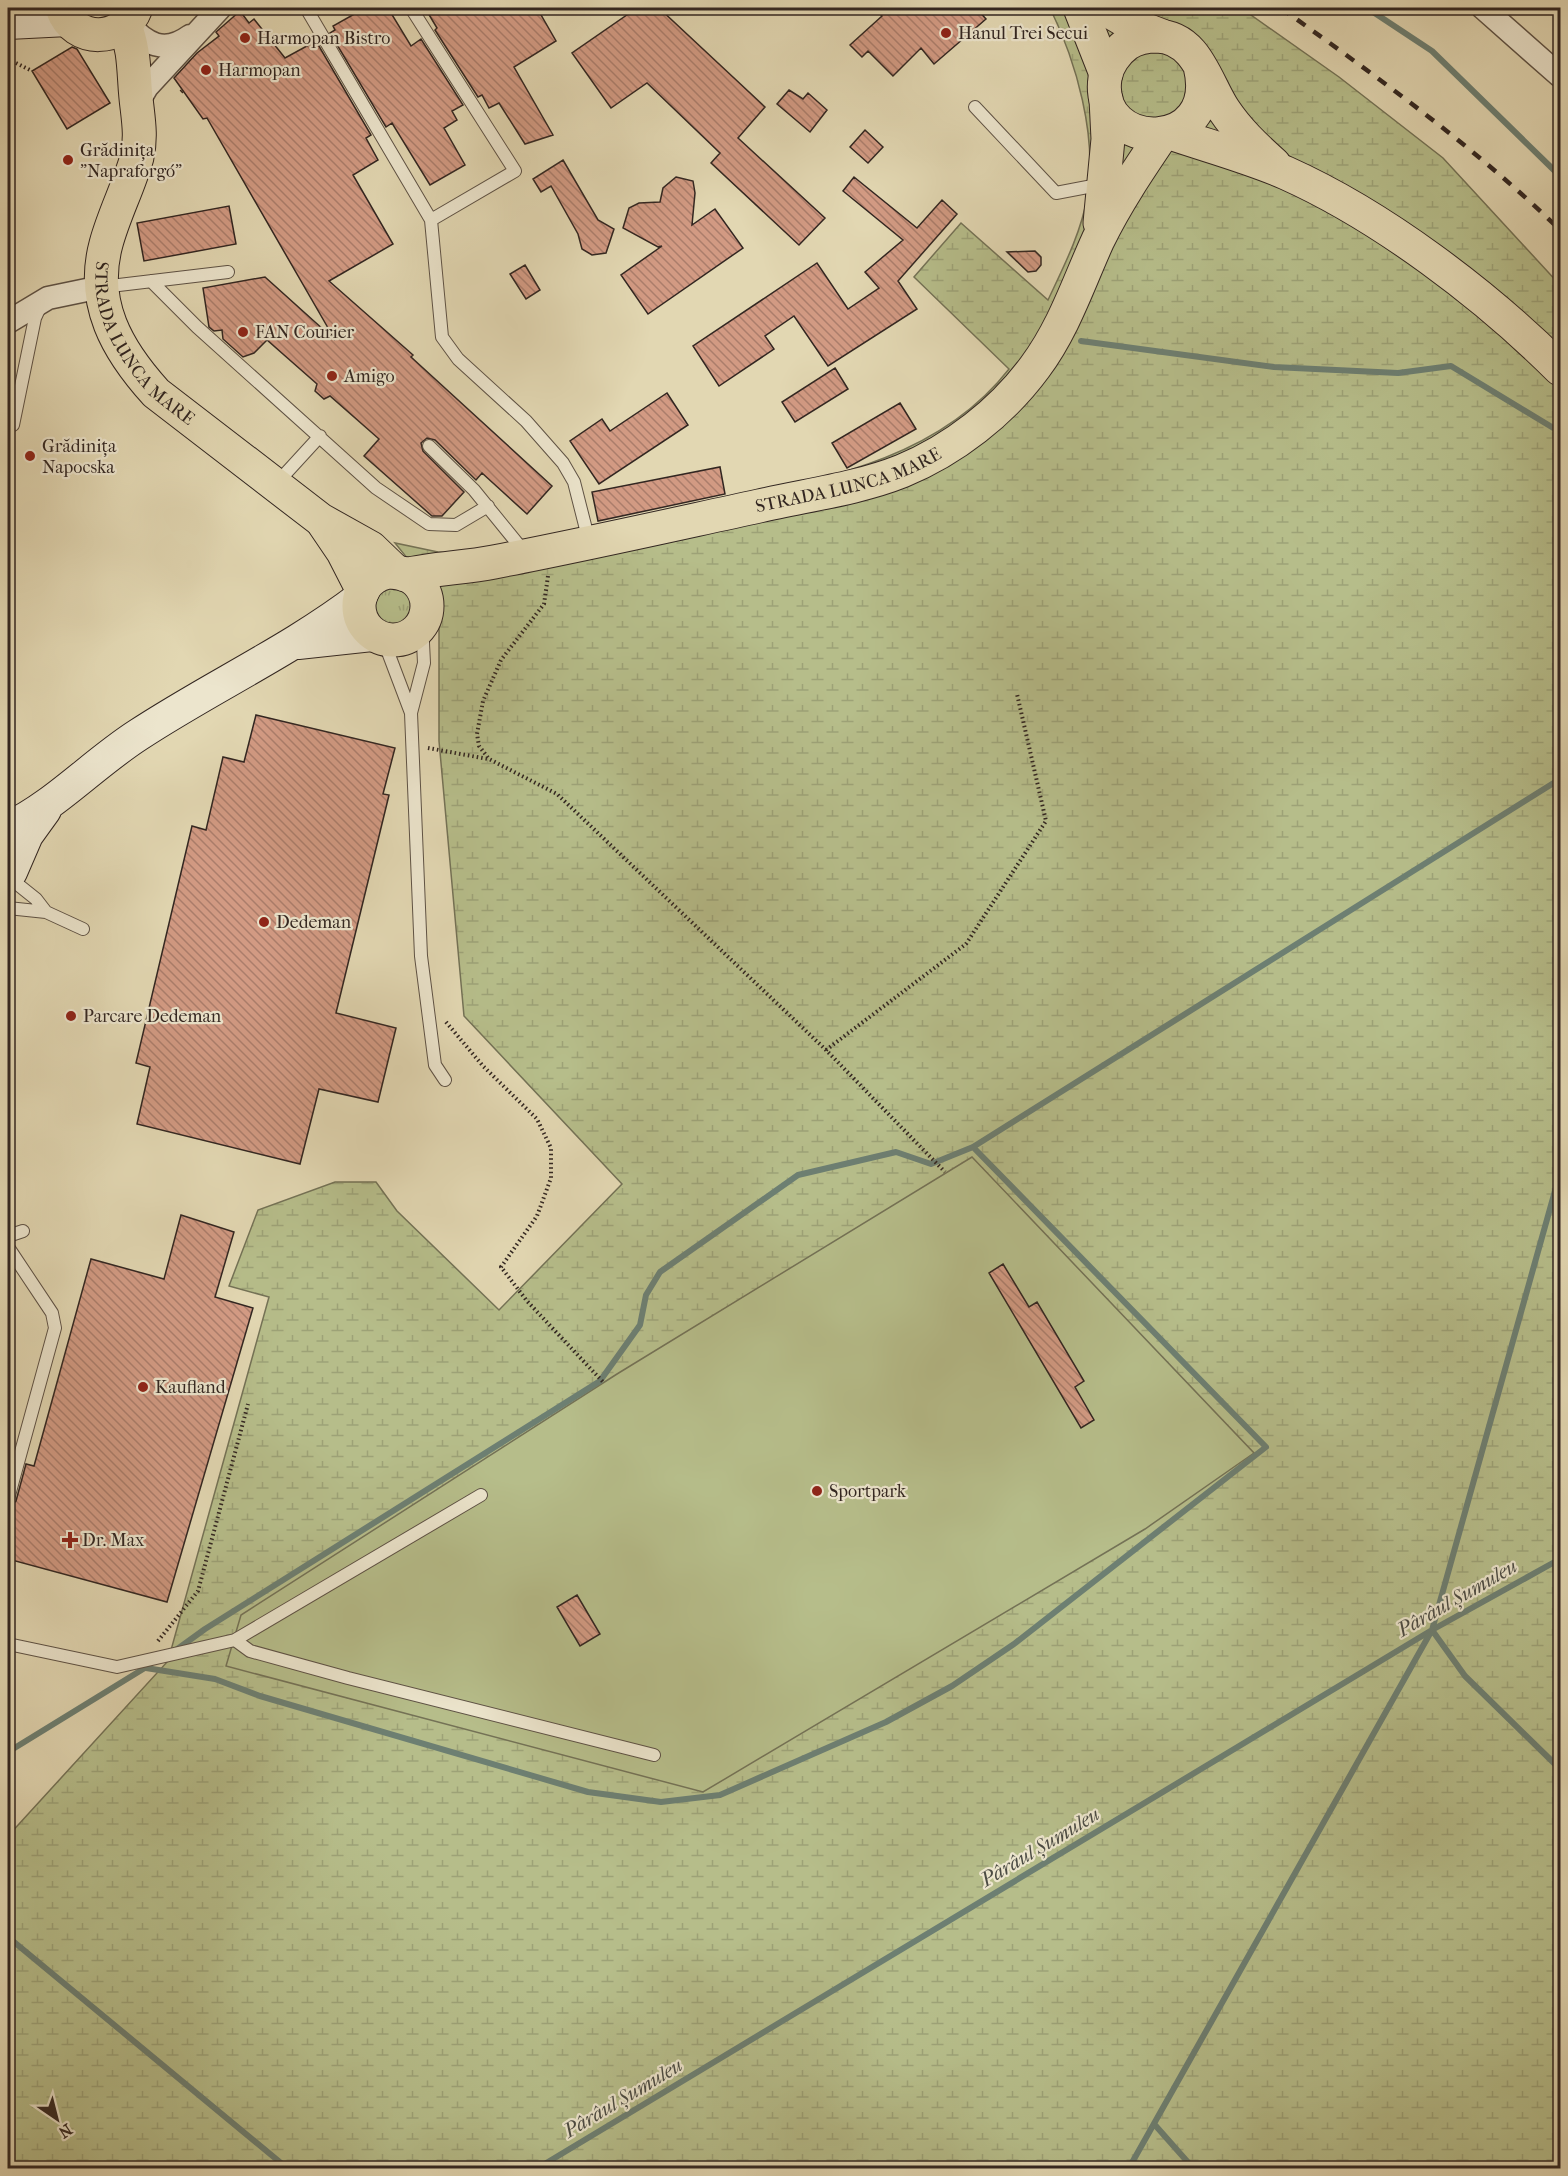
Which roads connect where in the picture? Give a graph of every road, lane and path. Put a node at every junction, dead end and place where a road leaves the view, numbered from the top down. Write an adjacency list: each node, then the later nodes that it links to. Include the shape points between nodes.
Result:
1 (220, 8): 10 (street)
2 (306, 8): 22 (lane)
3 (411, 8): 22 (lane, via 515,171)
4 (1080, 8): 16 (main road)
5 (1104, 8): 11 (main road)
6 (1483, 8): 15 (street)
7 (129, 19): 8 (main road, via 110,34); 10 (street, via 145,41 161,48 183,41); 17 (main road, STRADA LUNCA MARE)
8 (74, 21): 9 (main road); 17 (main road, STRADA LUNCA MARE, via 116,68)
9 (8, 23)
10 (196, 31): 17 (street, via 147,87)
11 (1162, 36): 13 (main road, via 1191,51); 16 (main road, via 1138,38 1127,44 1114,57)
12 (8, 59): 14 (path)
13 (1200, 66): 19 (main road, via 1203,98 1190,119); 20 (main road, via 1236,127)
14 (32, 71)
15 (1560, 76)
16 (1106, 86): 19 (main road, via 1112,112 1134,131); 21 (main road, STRADA LUNCA MARE, via 1108,139)
17 (136, 106): 26 (main road, STRADA LUNCA MARE, via 139,145 106,245)
18 (975, 107): 21 (lane, via 1056,193)
19 (1166, 134): 20 (main road); 23 (main road, STRADA LUNCA MARE, via 1128,184)
20 (1284, 172): 29 (main road, via 1400,238 1506,320)
21 (1104, 184): 23 (main road, STRADA LUNCA MARE)
22 (431, 220): 36 (lane, via 442,337 458,359 526,421 563,463 574,482)
23 (1097, 242): 36 (main road, STRADA LUNCA MARE, via 1065,318 1035,368 985,419 932,456 875,480)
24 (228, 272): 25 (lane)
25 (151, 281): 26 (lane); 31 (lane)
26 (101, 287): 27 (street); 33 (main road, STRADA LUNCA MARE, via 111,328 138,373 164,399)
27 (48, 298): 28 (street); 30 (lane, via 35,318)
28 (8, 322)
29 (1560, 369)
30 (13, 425)
31 (320, 436): 33 (lane); 34 (lane, via 376,488 429,524 456,525)
32 (429, 446): 34 (lane)
33 (274, 486): 35 (main road, STRADA LUNCA MARE)
34 (488, 506): 37 (lane)
35 (321, 520): 39 (main road, STRADA LUNCA MARE, via 371,548); 40 (main road, STRADA LUNCA MARE, via 343,552)
36 (589, 542): 37 (main road, STRADA LUNCA MARE)
37 (537, 553): 38 (main road, STRADA LUNCA MARE); 47 (path, via 547,586 544,604 501,660 483,701 477,734)
38 (493, 562): 39 (main road, STRADA LUNCA MARE); 41 (main road, STRADA LUNCA MARE, via 453,589)
39 (401, 574): 40 (main road, via 377,577); 41 (main road, via 423,590)
40 (362, 594): 42 (main road, via 362,620); 43 (main road)
41 (424, 618): 42 (main road, via 404,638); 45 (lane, via 424,663)
42 (378, 637): 43 (main road); 45 (lane)
43 (294, 643): 48 (main road, via 136,736)
44 (1017, 694): 56 (path, via 1046,821 966,944)
45 (411, 713): 46 (lane)
46 (412, 745): 47 (path); 53 (lane, via 421,956)
47 (489, 759): 56 (path, via 557,794)
48 (52, 802): 49 (main road); 50 (main road, via 27,835)
49 (8, 828)
50 (9, 881): 51 (lane); 51 (lane, via 36,899)
51 (46, 912): 52 (lane)
52 (83, 929)
53 (428, 1001): 57 (lane, via 435,1065); 62 (path, via 483,1066 537,1119 551,1148 551,1178 537,1216 501,1267 527,1301)
54 (8, 1014): 55 (path)
55 (15, 1016)
56 (826, 1050): 58 (path)
57 (445, 1080)
58 (945, 1172)
59 (23, 1231): 60 (lane)
60 (8, 1236)
61 (8, 1247): 65 (lane, via 52,1313 55,1328)
62 (603, 1382)
63 (248, 1404): 68 (path, via 198,1592)
64 (481, 1495): 66 (lane)
65 (8, 1499)
66 (235, 1640): 67 (lane, via 117,1667); 69 (lane, via 250,1651 348,1678)
67 (8, 1644)
68 (151, 1646)
69 (654, 1755)

